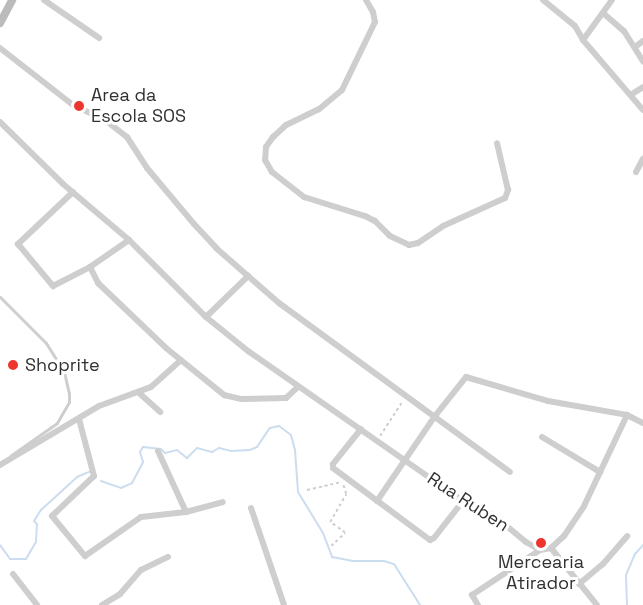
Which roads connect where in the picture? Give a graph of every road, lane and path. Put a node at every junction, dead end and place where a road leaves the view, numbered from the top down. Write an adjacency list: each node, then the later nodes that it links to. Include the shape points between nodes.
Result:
1 (12, 0): 7 (main road)
2 (44, 0): 8 (street)
3 (366, 0): 18 (street, via 375,22 342,90 273,137 266,147 265,160 272,172 304,197 375,220 390,236 409,245 443,225 505,198 508,190)
4 (543, 0): 9 (street, via 575,26)
5 (612, 0): 6 (street)
6 (603, 13): 9 (street); 11 (street)
7 (0, 23)
8 (99, 38)
9 (583, 40): 15 (street)
10 (643, 41): 11 (street)
11 (635, 47): 13 (street)
12 (0, 48): 24 (street, via 73,105 105,120 127,138 194,224)
13 (643, 61)
14 (643, 87): 15 (street)
15 (632, 94): 16 (street)
16 (643, 110)
17 (0, 122): 21 (street, Rua Ruben)
18 (497, 143)
19 (643, 159): 20 (street)
20 (636, 172)
21 (73, 192): 22 (street, Rua Ruben); 23 (street, via 18,244 53,286)
22 (129, 240): 23 (street); 26 (street, Rua Ruben)
23 (90, 267): 27 (street, via 98,283)
24 (248, 276): 26 (street); 30 (street)
25 (0, 297): 41 (lane, via 46,343 64,372 69,393 69,402 57,423)
26 (206, 317): 28 (street, Rua Ruben)
27 (181, 360): 28 (street, via 232,398 286,398); 29 (street, via 151,387)
28 (298, 387): 36 (street, Rua Ruben)
29 (138, 392): 31 (street); 34 (street, via 99,406)
30 (405, 396): 33 (street); 38 (path)
31 (160, 412)
32 (627, 415): 33 (street, via 548,401 466,377); 35 (street); 43 (street)
33 (435, 416): 40 (street); 42 (street)
34 (79, 419): 41 (street); 49 (street, via 94,476 52,516 85,556 141,517)
35 (643, 423)
36 (361, 429): 38 (street, Rua Ruben); 45 (street, via 333,468)
37 (542, 437): 43 (street)
38 (377, 441): 40 (street, Rua Ruben)
39 (158, 451): 49 (street)
40 (407, 461): 45 (street); 46 (street, Rua Ruben)
41 (0, 463)
42 (510, 472)
43 (600, 472): 52 (street, via 574,521)
44 (307, 490): 51 (path, via 341,481 345,488 343,500 330,522 345,533)
45 (377, 501): 46 (street, via 430,540)
46 (463, 501): 53 (street, Rua Ruben, via 496,517)
47 (223, 502): 49 (street)
48 (251, 508): 59 (street)
49 (186, 512)
50 (627, 537): 56 (street)
51 (331, 546)
52 (551, 548): 53 (street); 56 (street)
53 (540, 550): 60 (street, via 472,595)
54 (168, 556): 58 (street, via 141,570 120,594)
55 (13, 574): 57 (street)
56 (579, 584): 61 (street)
57 (37, 605)
58 (102, 605)
59 (284, 605)
60 (478, 605)
61 (597, 605)

